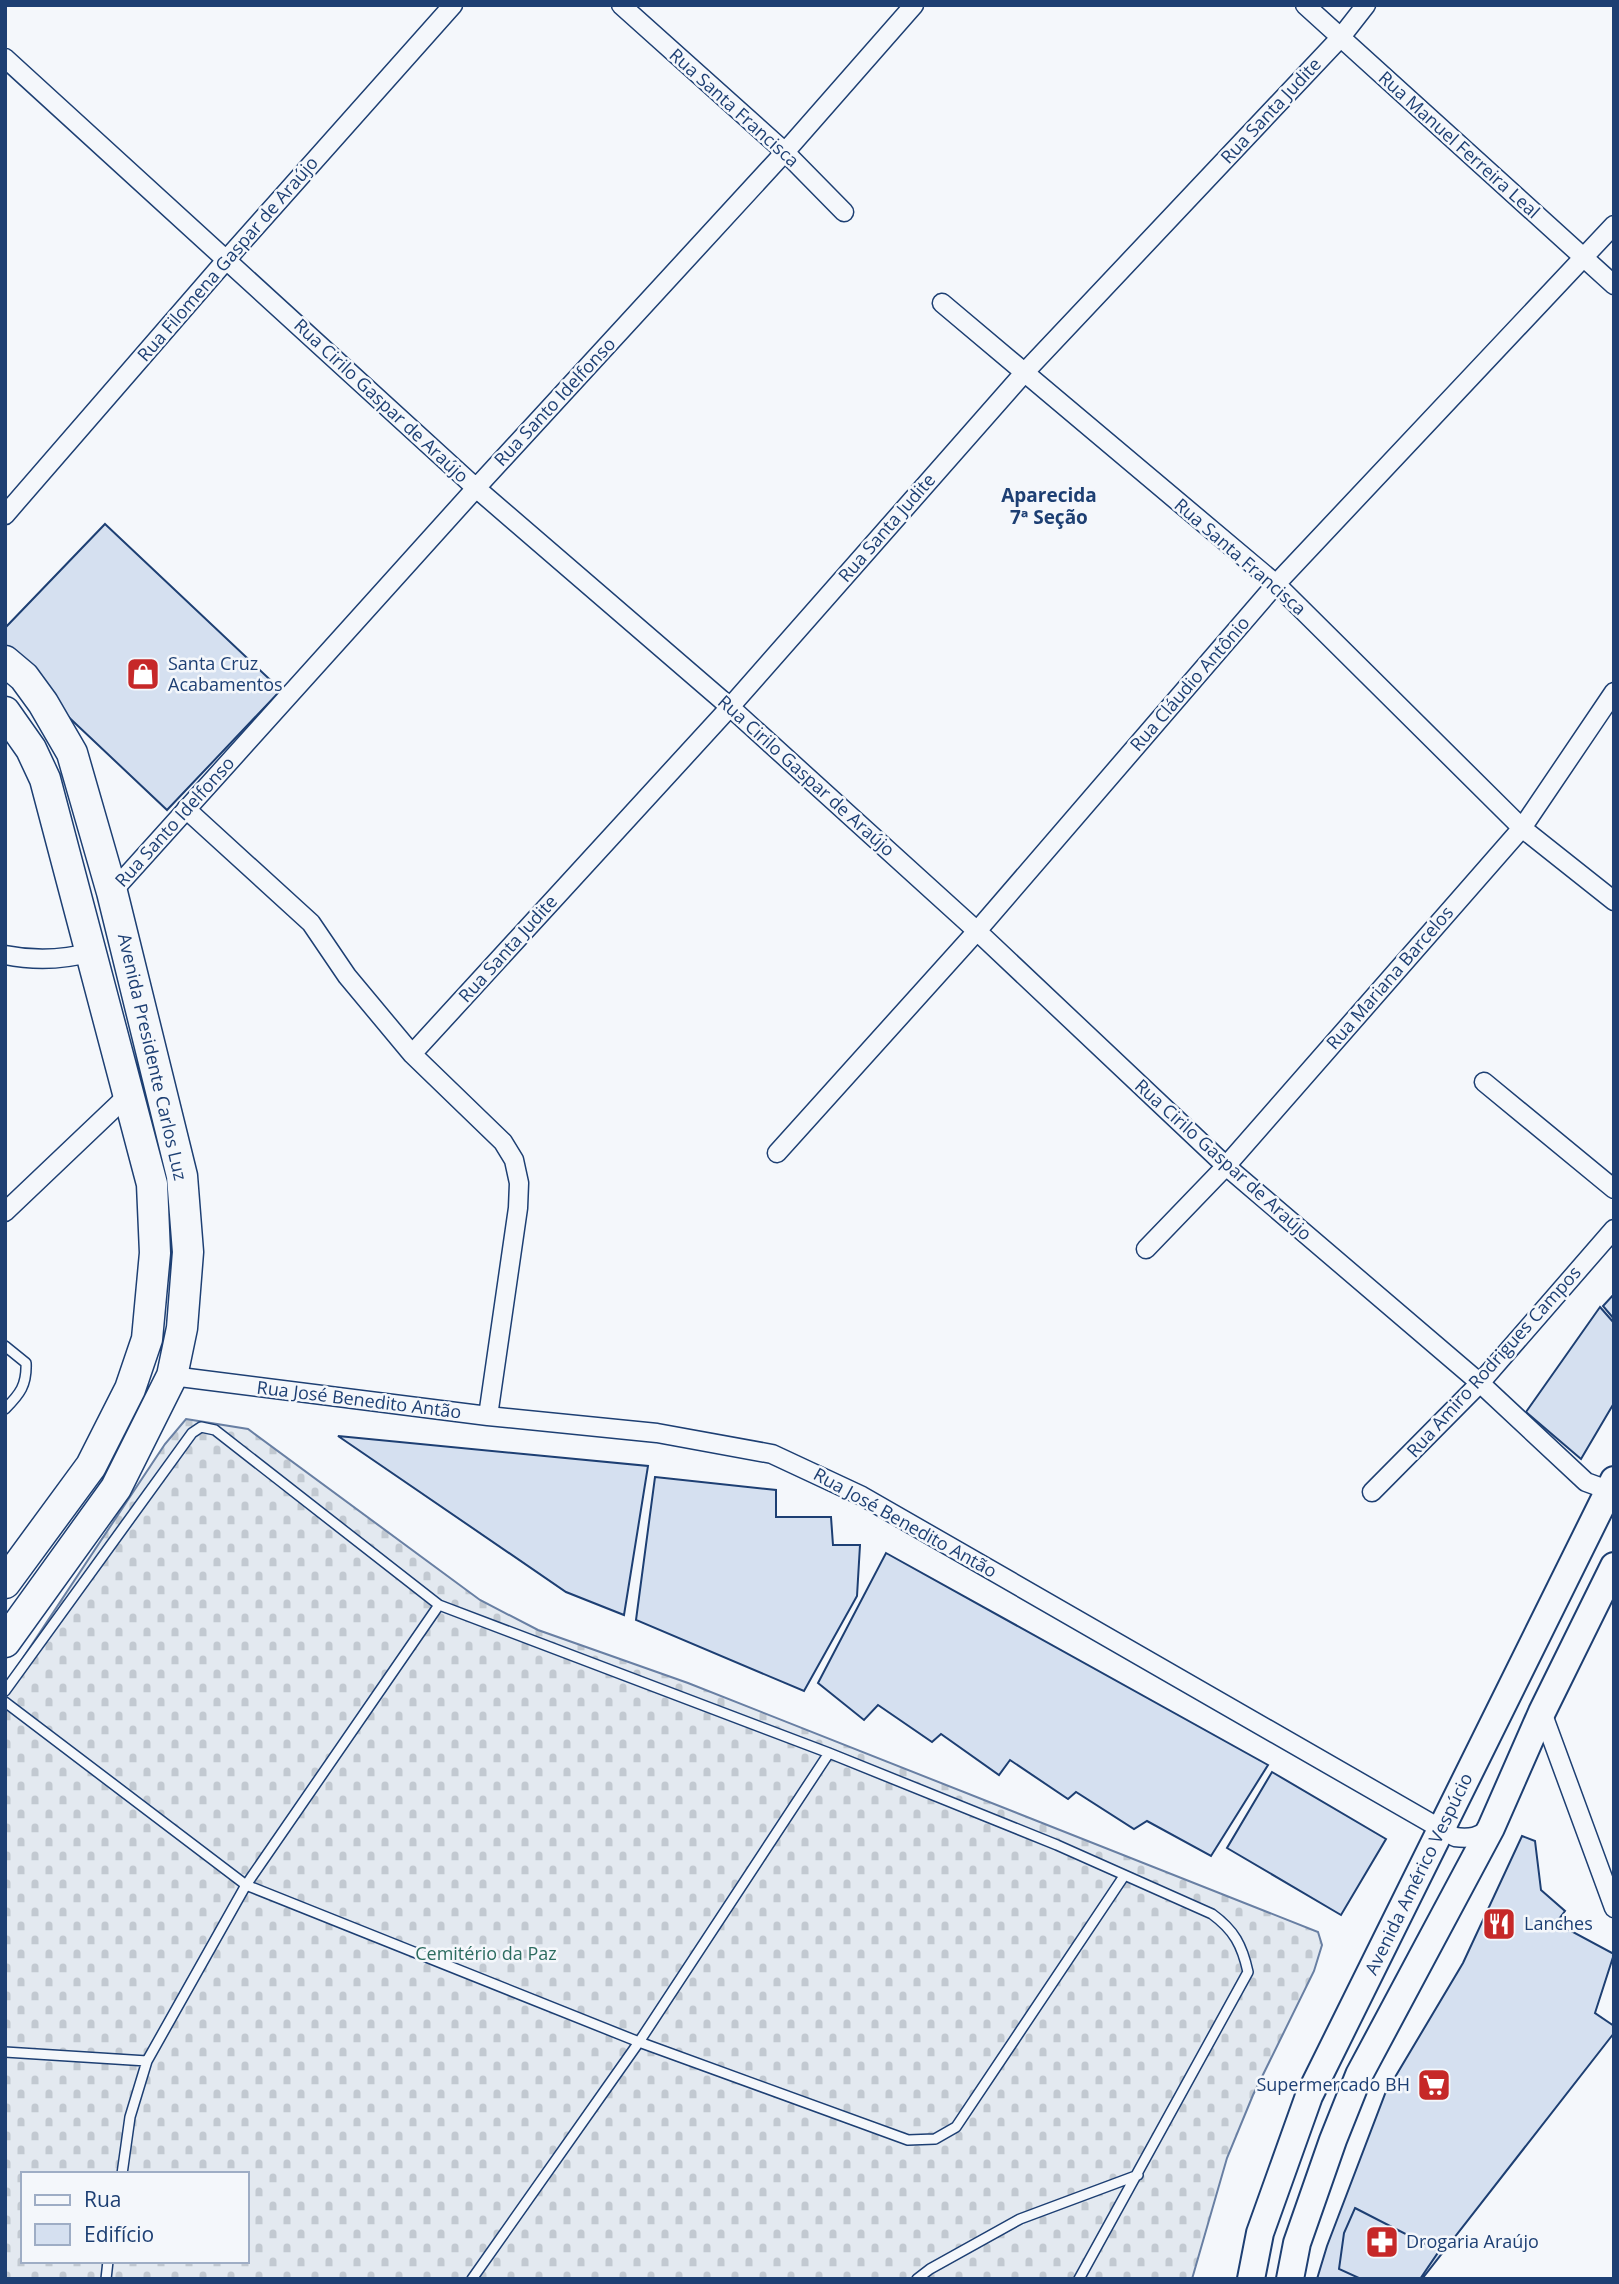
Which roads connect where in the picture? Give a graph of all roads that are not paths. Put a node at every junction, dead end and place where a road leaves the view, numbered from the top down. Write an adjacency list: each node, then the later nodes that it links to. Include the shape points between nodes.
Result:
1 (453, 5): 11 (street, Rua Filomena Gaspar de Araújo)
2 (621, 5): 8 (street, Rua Santa Francisca)
3 (914, 5): 8 (street, Rua Santo Idelfonso)
4 (1305, 5): 6 (street, Rua Manuel Ferreira Leal)
5 (1366, 5): 6 (street, Rua Santa Judite)
6 (1341, 37): 12 (street, Rua Manuel Ferreira Leal); 15 (street, Rua Santa Judite)
7 (5, 58): 11 (street, Rua Cirilo Gaspar de Araújo)
8 (785, 152): 9 (street, Rua Santa Francisca); 16 (street, Rua Santo Idelfonso)
9 (844, 212)
10 (1614, 225): 12 (street, Rua Cláudio Antônio)
11 (227, 259): 16 (street, Rua Cirilo Gaspar de Araújo); 17 (street, Rua Filomena Gaspar de Araújo)
12 (1584, 259): 13 (street, Rua Manuel Ferreira Leal); 18 (street, Rua Cláudio Antônio)
13 (1614, 285)
14 (942, 303): 15 (street, Rua Santa Francisca)
15 (1024, 373): 18 (street, Rua Santa Francisca); 21 (street, Rua Santa Judite)
16 (476, 488): 21 (street, Rua Cirilo Gaspar de Araújo); 23 (street, Rua Santo Idelfonso)
17 (5, 515)
18 (1276, 584): 24 (street, Rua Santa Francisca); 27 (street, Rua Cláudio Antônio)
19 (5, 661): 25 (main road, Avenida Presidente Carlos Luz, via 24,677 72,752)
20 (1614, 692): 24 (street, Rua Mariana Barcelos)
21 (730, 707): 27 (street, Rua Cirilo Gaspar de Araújo); 30 (street, Rua Santa Judite)
22 (5, 712): 28 (main road, Avenida Presidente Carlos Luz, via 45,779)
23 (186, 809): 25 (street, Rua Santo Idelfonso); 30 (street, via 311,923 347,976)
24 (1522, 828): 26 (street, Rua Santa Francisca); 34 (street, Rua Mariana Barcelos)
25 (112, 892): 40 (main road, Avenida Presidente Carlos Luz, via 183,1176 188,1252 183,1328)
26 (1614, 901)
27 (977, 931): 33 (street, Rua Cláudio Antônio); 34 (street, Rua Cirilo Gaspar de Araújo)
28 (92, 952): 29 (street, via 68,959); 32 (main road, Avenida Presidente Carlos Luz)
29 (5, 955)
30 (412, 1054): 43 (street, via 503,1142 514,1160 519,1183)
31 (1484, 1082): 35 (street)
32 (130, 1094): 36 (street); 47 (main road, Avenida Presidente Carlos Luz, via 152,1184 155,1253 147,1339 130,1389 91,1466)
33 (777, 1153)
34 (1226, 1166): 38 (street, Rua Mariana Barcelos); 41 (street, Rua Cirilo Gaspar de Araújo)
35 (1614, 1189)
36 (7, 1208)
37 (1614, 1229): 41 (street, Rua Amiro Rodrigues Campos)
38 (1146, 1249)
39 (5, 1346): 42 (lane, via 26,1363 27,1375 24,1390)
40 (172, 1376): 43 (street, Rua José Benedito Antão); 49 (main road, Avenida Presidente Carlos Luz, via 116,1488)
41 (1480, 1383): 44 (street, Rua Cirilo Gaspar de Araújo, via 1587,1482); 45 (street, Rua Amiro Rodrigues Campos)
42 (5, 1409)
43 (488, 1416): 54 (street, Rua José Benedito Antão, via 657,1433 772,1454 874,1503)
44 (1611, 1485): 54 (main road, Avenida Américo Vespúcio)
45 (1372, 1492)
46 (1614, 1566): 52 (main road)
47 (5, 1583)
48 (439, 1605): 50 (lane, via 215,1430 201,1427 192,1433); 53 (lane); 57 (lane)
49 (5, 1642)
50 (5, 1691)
51 (5, 1702): 57 (lane)
52 (1542, 1712): 55 (main road); 58 (street)
53 (829, 1754): 56 (lane); 59 (lane)
54 (1442, 1828): 55 (street, Rua José Benedito Antão, via 1467,1839); 67 (main road, Avenida Américo Vespúcio, via 1310,2096 1260,2233)
55 (1491, 1828): 68 (main road, via 1359,2075 1297,2243)
56 (1124, 1876): 59 (lane, via 957,2127 935,2139 908,2140); 63 (lane, via 1212,1914 1230,1927 1248,1972)
57 (246, 1885): 59 (lane); 61 (lane)
58 (1614, 1908)
59 (639, 2042): 64 (lane)
60 (5, 2052): 61 (lane)
61 (147, 2061): 62 (lane, via 130,2117)
62 (122, 2172)
63 (1138, 2175): 65 (lane, via 1020,2218); 66 (lane)
64 (472, 2279)
65 (917, 2279)
66 (1079, 2279)
67 (1251, 2279)
68 (1290, 2279)

